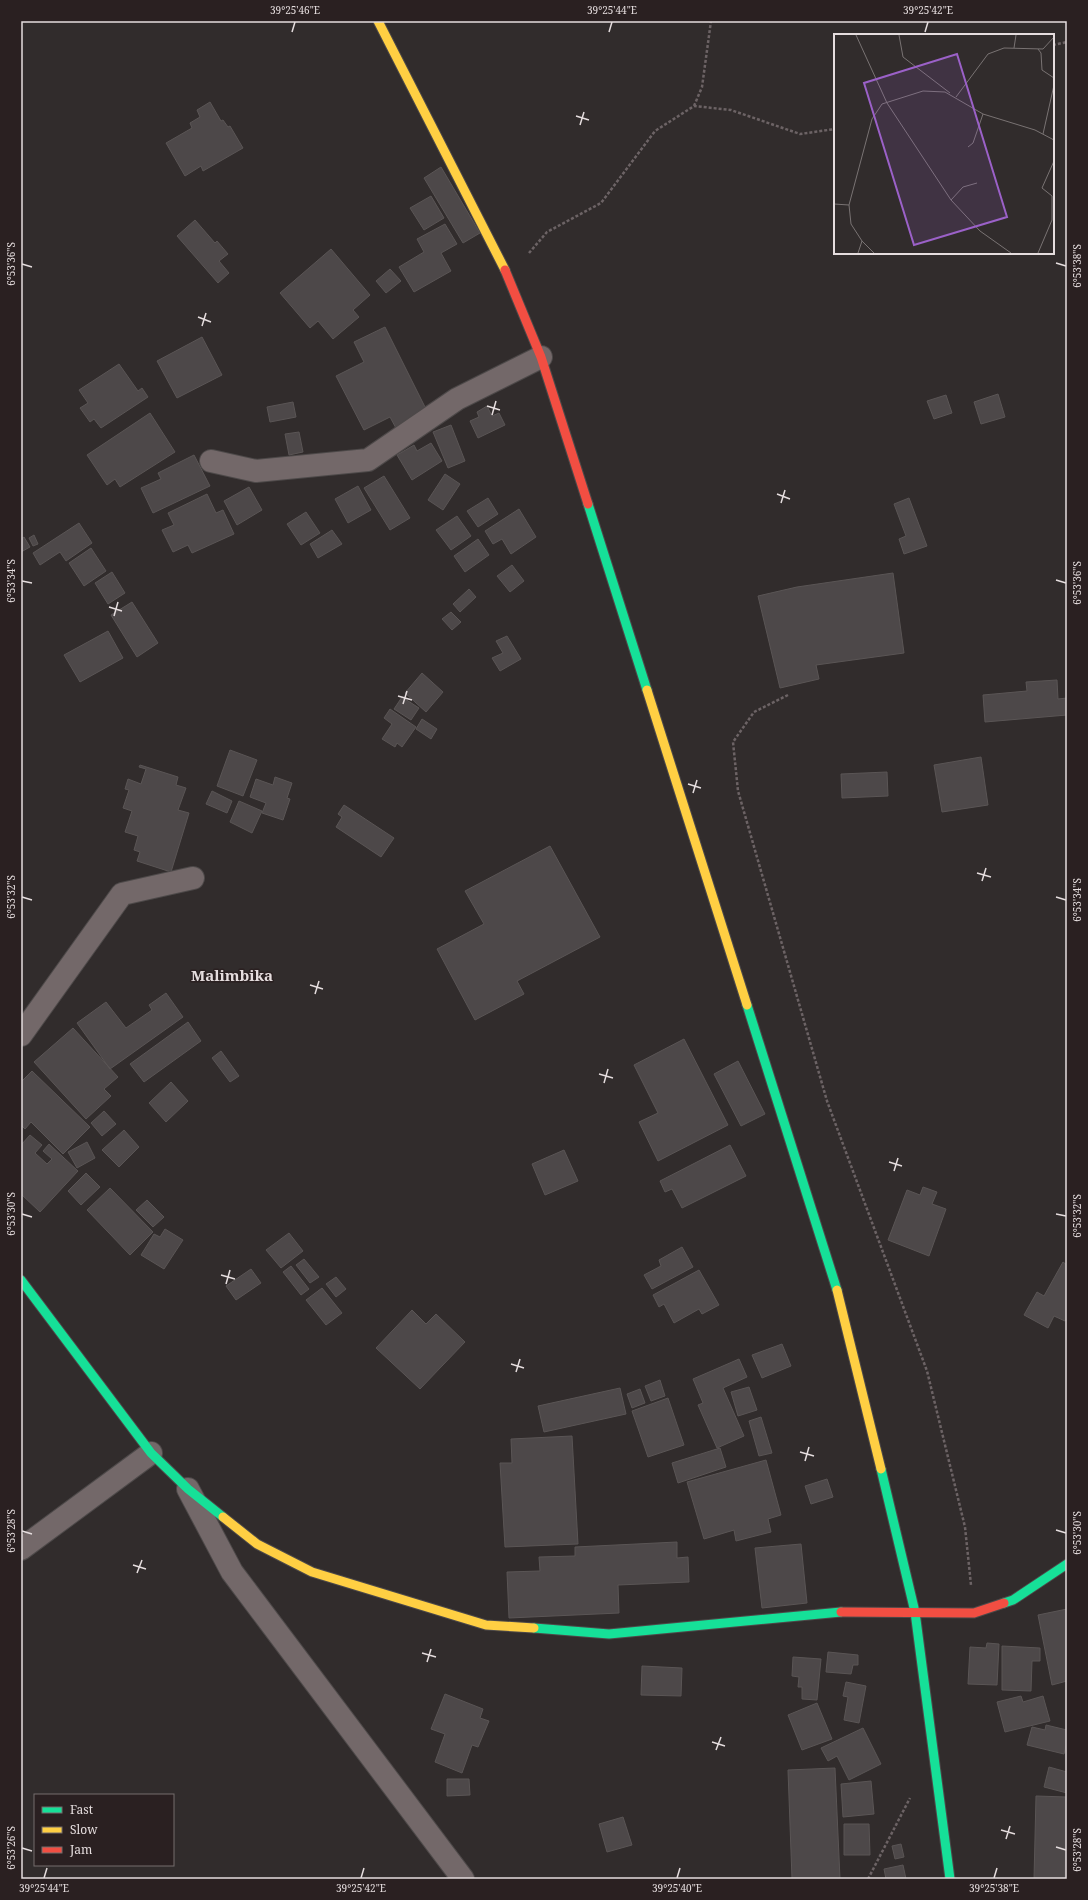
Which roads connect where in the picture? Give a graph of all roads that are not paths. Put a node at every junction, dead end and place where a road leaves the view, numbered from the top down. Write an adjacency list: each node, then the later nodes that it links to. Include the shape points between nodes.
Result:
1 (378, 21): 2 (main road, via 509,276)
2 (541, 357): 3 (street, via 457,399 368,460 256,471); 11 (main road, via 842,1305)
3 (211, 461)
4 (193, 878): 5 (street, via 122,894)
5 (21, 1035)
6 (21, 1280): 7 (main road)
7 (151, 1453): 8 (main road); 9 (street)
8 (188, 1489): 11 (main road, via 257,1544 312,1572 486,1625 609,1634 830,1612); 12 (street, via 232,1572)
9 (21, 1549)
10 (1067, 1564): 11 (main road, via 1013,1600 974,1613)
11 (915, 1612): 13 (main road)
12 (462, 1879)
13 (950, 1879)

